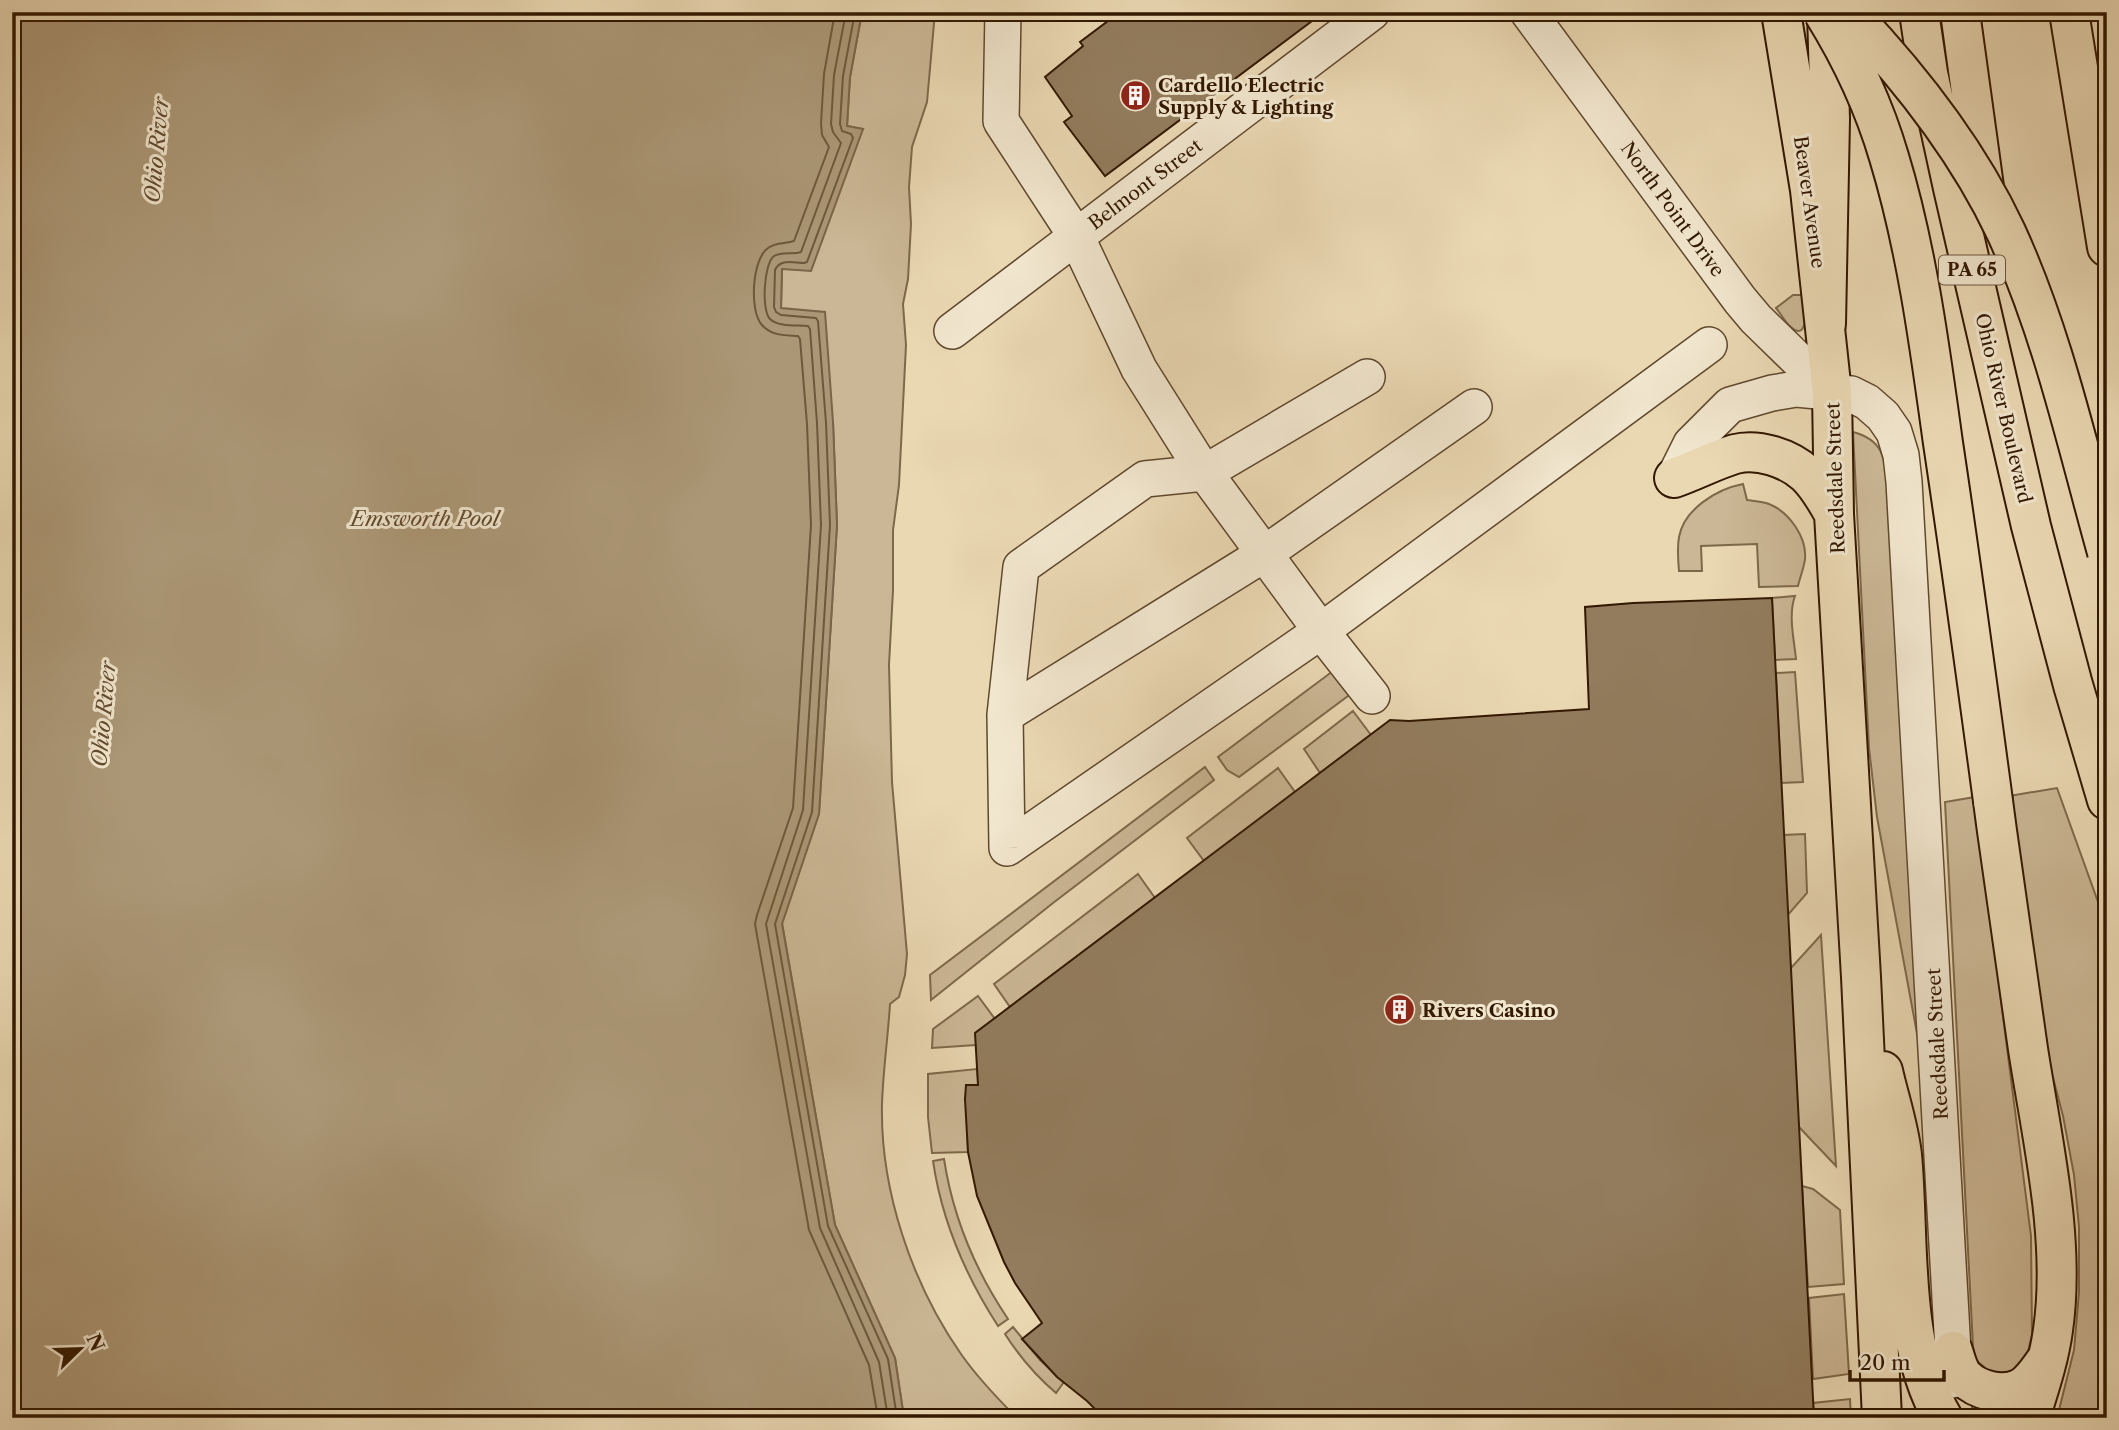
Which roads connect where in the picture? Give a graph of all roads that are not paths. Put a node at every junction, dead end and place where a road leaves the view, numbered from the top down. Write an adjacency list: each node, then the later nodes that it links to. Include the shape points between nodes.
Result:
1 (1003, 12): 10 (street, via 1001,121)
2 (1372, 12): 10 (street, Belmont Street)
3 (1528, 12): 16 (street, North Point Drive, via 1740,300)
4 (1781, 12): 12 (main road, Beaver Avenue)
5 (1825, 12): 12 (main road, via 1830,119); 30 (main road, bridge, via 1854,68 1889,156 1938,405 2050,1194 2056,1290)
6 (1848, 12): 22 (main road, bridge, via 1945,129 2006,233 2048,344)
7 (1919, 12): 21 (main road, Ohio River Boulevard / PA 65, via 1950,175)
8 (1960, 12): 21 (main road)
9 (2069, 12): 11 (main road)
10 (1076, 236): 13 (street, Belmont Street); 18 (street, via 1139,369)
11 (2107, 247)
12 (1826, 324): 16 (main road, Beaver Avenue)
13 (952, 331)
14 (1709, 345): 24 (street)
15 (1367, 377): 18 (street)
16 (1832, 393): 19 (street, via 1796,389 1730,405 1691,444); 20 (main road, Reedsdale Street); 29 (street, Reedsdale Street, via 1851,394 1883,416 1901,455)
17 (1474, 407): 23 (street)
18 (1204, 472): 23 (street); 26 (street, via 1145,478 1021,567)
19 (1674, 478): 20 (main road, via 1737,454 1759,453 1805,474)
20 (1834, 514): 28 (main road, Reedsdale Street)
21 (2031, 526): 27 (main road, Ohio River Boulevard / PA 65)
22 (2107, 552)
23 (1264, 554): 24 (street); 26 (street)
24 (1321, 631): 25 (street); 26 (street, via 1007,848)
25 (1373, 696)
26 (1005, 715)
27 (2107, 800)
28 (1861, 977): 31 (main road, Reedsdale Street); 32 (main road, via 1902,1152 1915,1342 1930,1394)
29 (1953, 1351): 30 (main road, via 1965,1377 1991,1392 2022,1388); 33 (street, Reedsdale Street)
30 (2047, 1359): 34 (main road)
31 (1882, 1418)
32 (1943, 1418)
33 (1952, 1418)
34 (2030, 1418)

